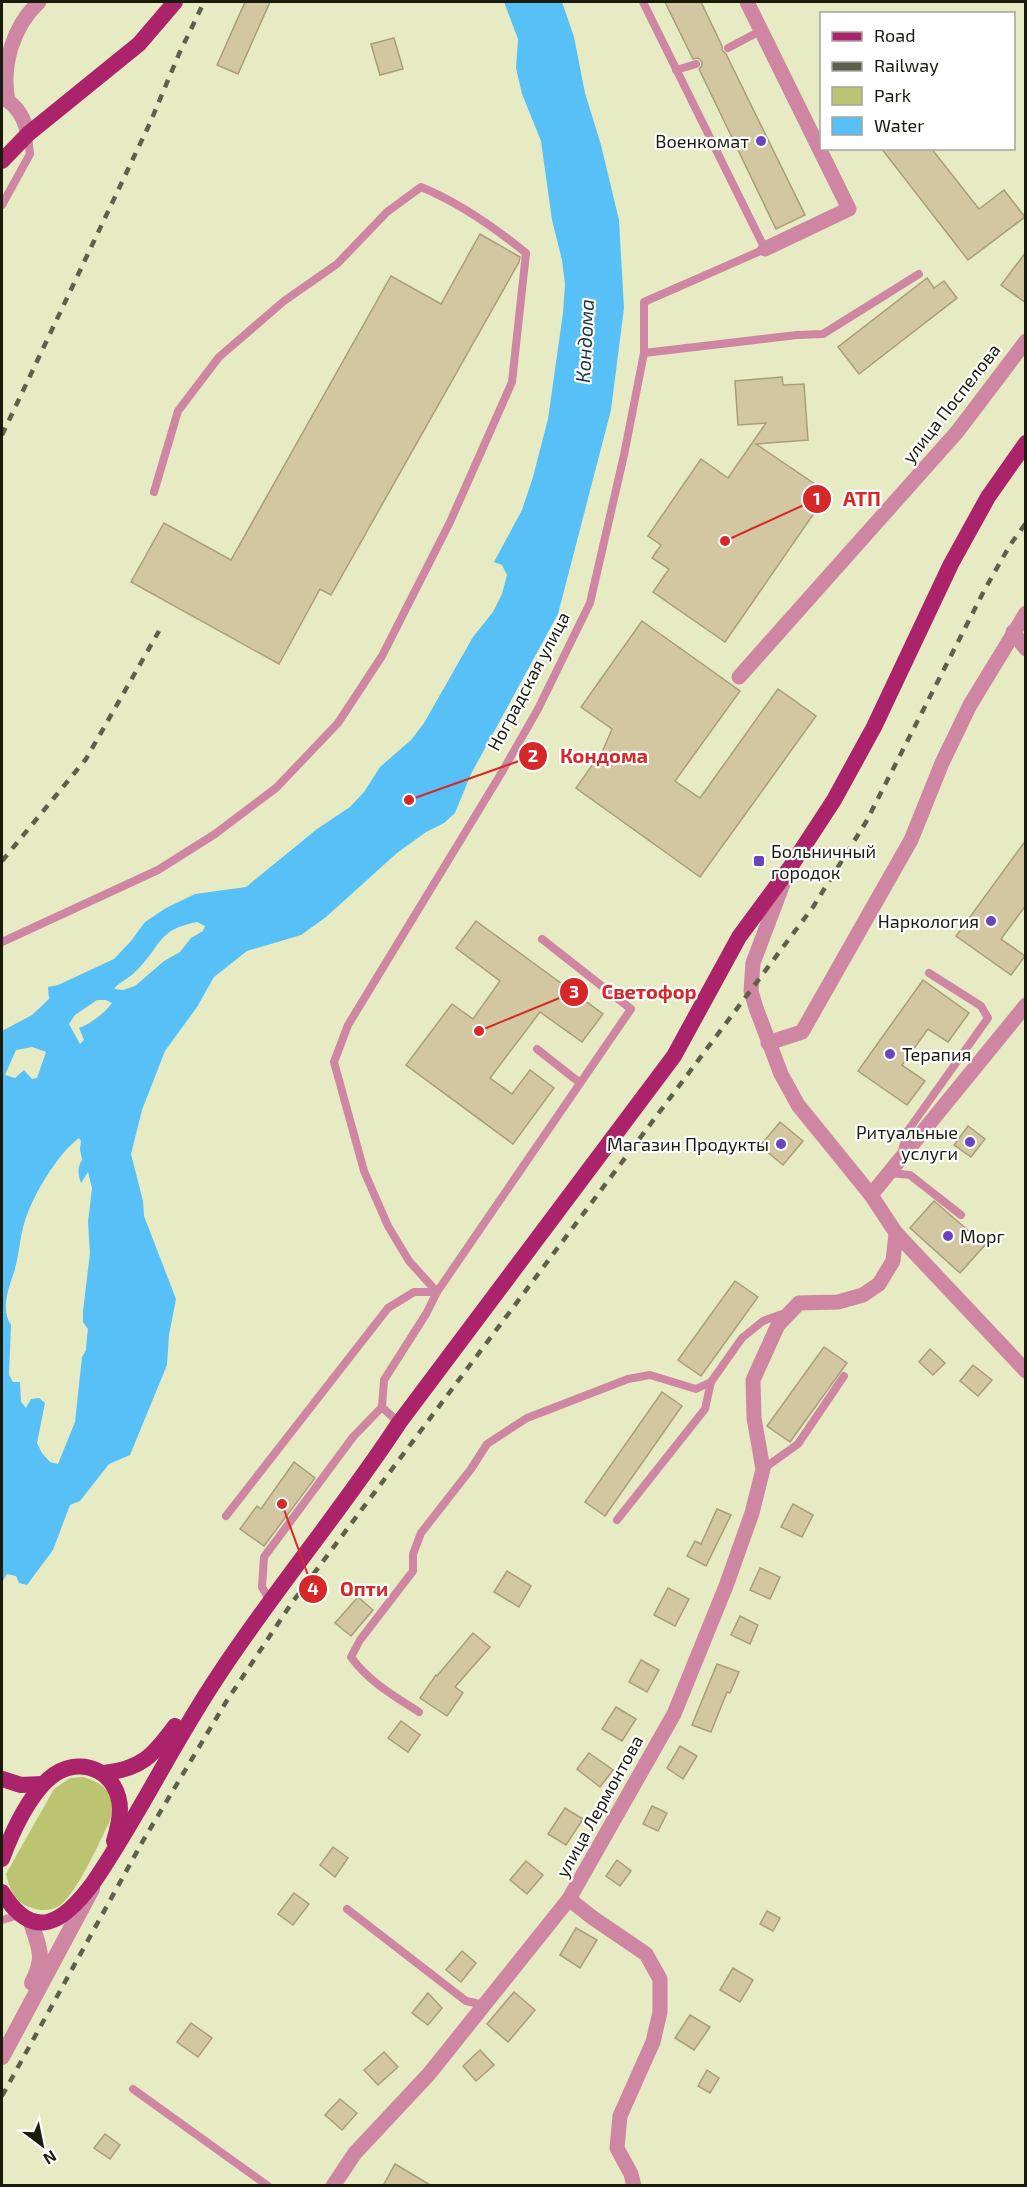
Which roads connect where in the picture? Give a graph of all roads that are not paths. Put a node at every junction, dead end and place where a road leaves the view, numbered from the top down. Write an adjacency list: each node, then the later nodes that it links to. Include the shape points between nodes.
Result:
1 (39, 2): 9 (street, via 19,26 10,51)
2 (176, 2): 10 (main road, via 139,44)
3 (643, 2): 8 (lane)
4 (747, 2): 5 (street)
5 (762, 30): 6 (lane); 11 (street)
6 (728, 48)
7 (696, 64): 8 (lane)
8 (676, 70): 15 (lane)
9 (5, 99): 10 (street, via 23,116)
10 (28, 134): 13 (main road); 14 (lane, via 30,154)
11 (820, 149)
12 (820, 150): 15 (street, via 849,209)
13 (2, 162)
14 (2, 205)
15 (765, 249): 18 (lane, Ноградская улица, via 644,302)
16 (919, 274): 18 (lane, via 823,334)
17 (1026, 341): 24 (street, улица Поспелова, via 957,432)
18 (644, 353): 38 (lane, Ноградская улица, via 590,603 538,709 348,1025 334,1062 364,1171 388,1226 409,1261)
19 (1026, 442): 25 (main road, via 982,507 840,790)
20 (154, 492): 27 (lane, via 178,411 219,357 337,264 387,212 421,187 450,199 526,253 512,382 450,522 382,656 338,723 276,788 215,834 158,870)
21 (1026, 613): 22 (street)
22 (1014, 632): 23 (street); 30 (street, via 970,705 911,840 817,1010 802,1032)
23 (1026, 649)
24 (740, 677)
25 (789, 869): 30 (street, via 753,963 751,992); 44 (main road, via 739,937 674,1056)
26 (542, 939): 32 (lane, via 632,1009)
27 (2, 942)
28 (929, 973): 33 (lane, via 981,1006 988,1018 907,1132)
29 (1026, 1005): 33 (street)
30 (768, 1043): 35 (street, via 798,1105)
31 (537, 1049): 32 (lane)
32 (580, 1083): 38 (lane)
33 (900, 1159): 34 (street)
34 (888, 1173): 35 (street); 36 (lane, via 910,1175)
35 (871, 1195): 37 (street)
36 (961, 1215)
37 (896, 1233): 39 (street, via 893,1261 879,1284 863,1295 838,1302 799,1303); 40 (street)
38 (437, 1292): 43 (lane, via 384,1380); 46 (lane, via 414,1292 388,1308)
39 (792, 1310): 42 (lane, via 763,1321 742,1338); 45 (street, улица Лермонтова, via 778,1325 753,1380 754,1419)
40 (1026, 1371)
41 (844, 1377): 45 (lane, via 798,1444)
42 (711, 1383): 47 (lane, via 705,1409); 50 (lane, via 696,1389 650,1376 628,1379 527,1418 487,1444 421,1533 413,1554 413,1571 351,1657 381,1687)
43 (382, 1407): 44 (lane); 48 (lane, via 353,1437 264,1557 262,1587)
44 (399, 1423): 48 (main road)
45 (763, 1469): 59 (street, улица Лермонтова, via 726,1586 674,1714)
46 (226, 1516)
47 (617, 1520)
48 (270, 1601): 49 (main road)
49 (218, 1675): 51 (main road, via 163,1743 142,1762 126,1771); 57 (main road)
50 (419, 1712)
51 (104, 1773): 53 (main road, via 86,1766 72,1767); 57 (main road, via 116,1792 120,1808 117,1831)
52 (2, 1779): 54 (main road)
53 (42, 1784): 54 (main road); 55 (main road)
54 (21, 1785): 55 (main road)
55 (27, 1806): 56 (main road)
56 (2, 1859)
57 (105, 1864): 61 (main road, via 77,1904 61,1917 47,1921); 65 (street)
58 (2, 1892): 61 (main road, via 11,1907)
59 (569, 1899): 63 (street, улица Лермонтова); 69 (street, via 646,1954 660,1979 660,2012 653,2042 620,2116 617,2148)
60 (347, 1909): 63 (lane, via 466,2001)
61 (25, 1918): 62 (lane); 64 (street, via 40,1953 41,1967)
62 (2, 1920)
63 (484, 2005): 68 (street, улица Лермонтова, via 429,2074 355,2153)
64 (2, 2039)
65 (2, 2057)
66 (133, 2089): 67 (lane)
67 (268, 2186)
68 (333, 2186)
69 (634, 2186)

